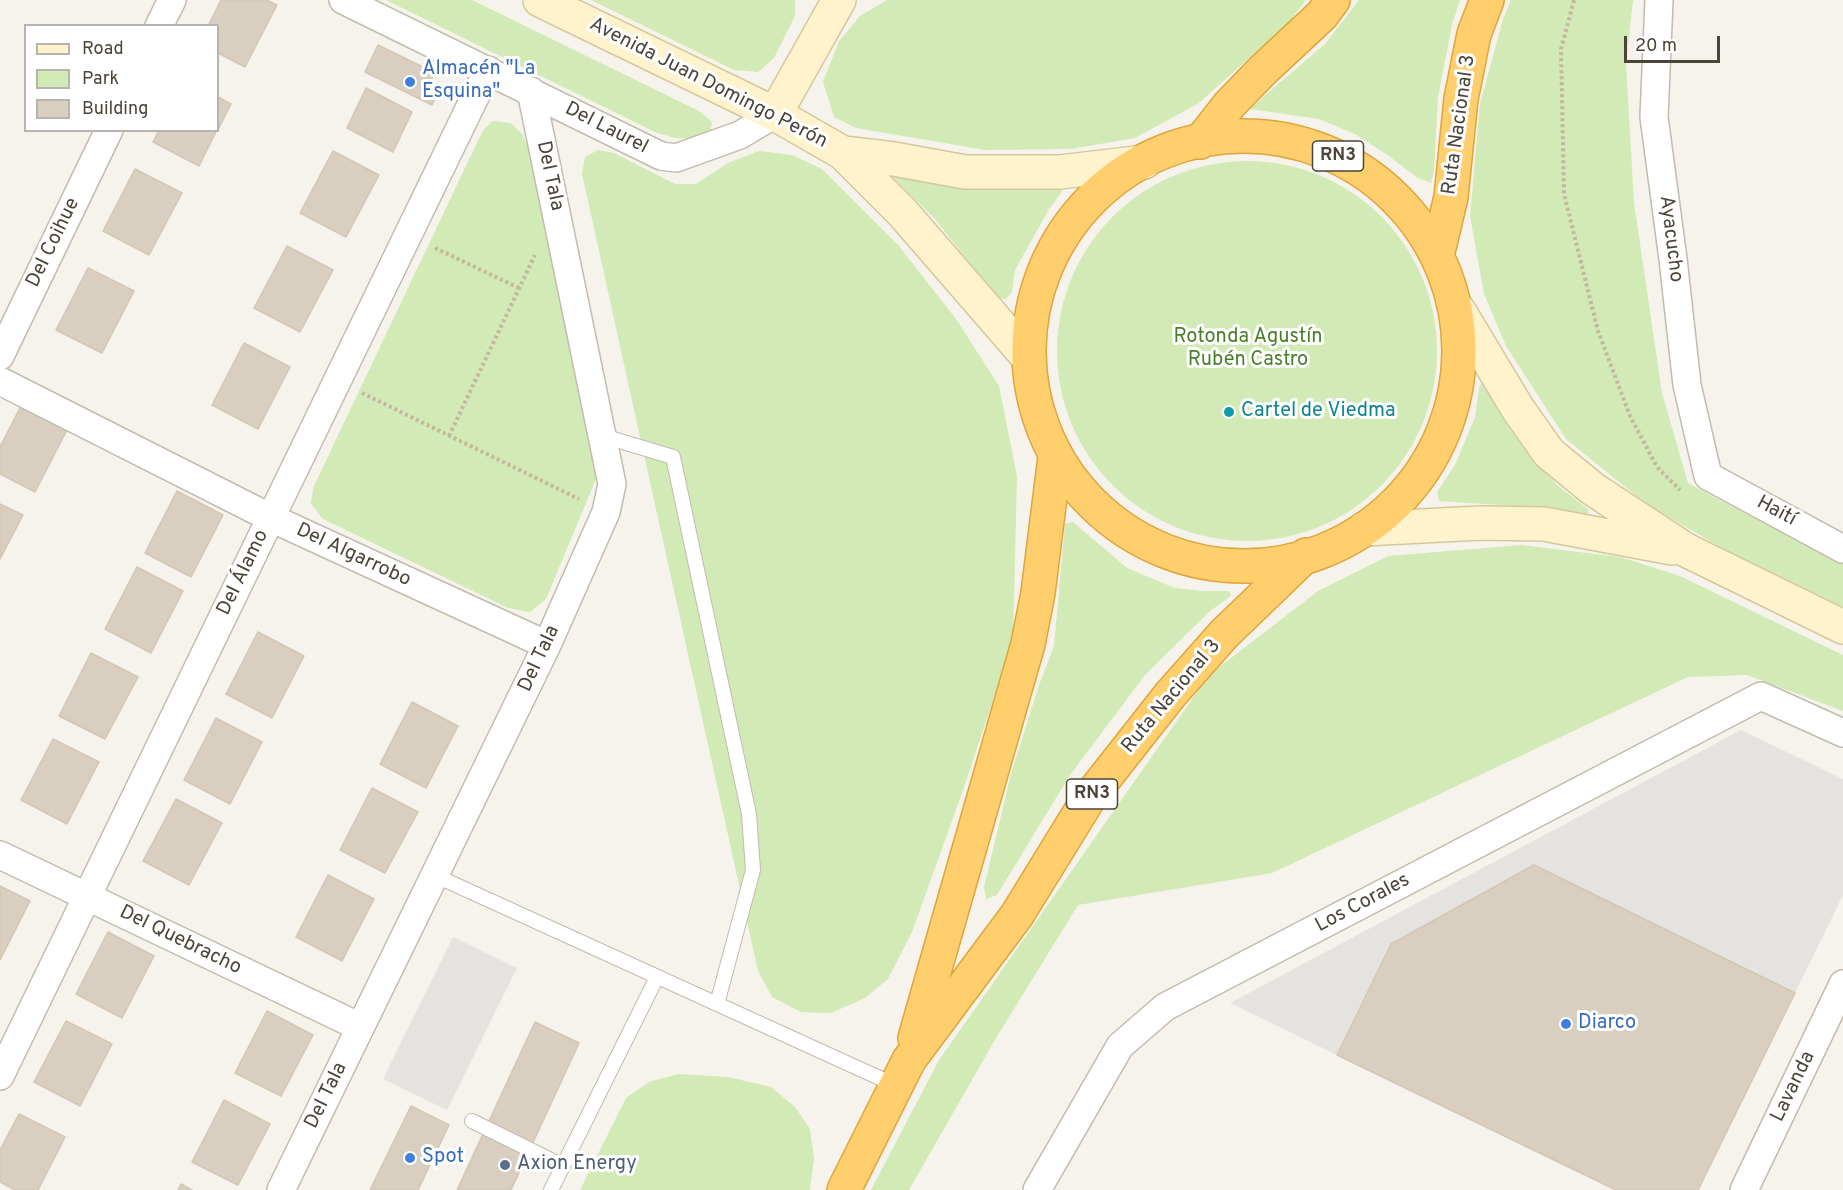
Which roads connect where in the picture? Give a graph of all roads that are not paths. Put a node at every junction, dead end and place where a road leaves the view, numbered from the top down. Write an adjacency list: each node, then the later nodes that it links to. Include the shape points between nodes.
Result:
1 (172, 0): 8 (street)
2 (343, 0): 9 (street, Del Laurel)
3 (540, 0): 11 (main road, Avenida Juan Domingo Perón)
4 (839, 0): 11 (main road)
5 (1333, 0): 13 (highway, via 1230,104)
6 (1487, 0): 16 (highway, Ruta Nacional 3, via 1474,34 1461,99 1451,197)
7 (1659, 0): 23 (street, Ayacucho, via 1654,117 1687,385)
8 (160, 24)
9 (488, 70): 10 (street, Del Laurel); 24 (street, Del Álamo)
10 (531, 91): 11 (street, Del Laurel, via 661,156 676,158 740,135); 21 (street, Del Tala)
11 (775, 114): 14 (main road, Avenida Juan Domingo Perón)
12 (108, 132): 19 (street, Del Coihue)
13 (1200, 142): 15 (highway, Ruta Nacional 3 / RN3); 16 (highway, Ruta Nacional 3 / RN3, via 1263,138 1338,156 1395,195)
14 (843, 153): 15 (main road, Avenida Juan Domingo Perón, via 965,172 1060,171); 18 (main road, Avenida Juan Domingo Perón, via 902,212)
15 (1144, 162): 18 (highway, Ruta Nacional 3 / RN3, via 1119,172 1055,241 1038,280 1027,321)
16 (1438, 252): 17 (highway, Ruta Nacional 3 / RN3)
17 (1459, 311): 25 (highway, Ruta Nacional 3 / RN3, via 1462,379 1438,455 1400,504); 27 (main road, via 1549,453 1593,489)
18 (1026, 355): 22 (highway, Ruta Nacional 3 / RN3, via 1030,387)
19 (0, 356)
20 (0, 381): 24 (street, Del Algarrobo)
21 (603, 436): 30 (street, Del Tala, via 612,484 606,512); 37 (lane, via 673,457 749,814 753,870)
22 (1055, 456): 28 (highway, Ruta Nacional 3 / RN3, via 1072,487 1127,534 1198,562 1266,565); 39 (highway, Ruta Nacional 3 / RN3, via 1029,644)
23 (1708, 476): 26 (street, Haití)
24 (271, 518): 30 (street, Del Algarrobo); 34 (street, Del Álamo)
25 (1364, 529): 27 (main road, via 1544,524); 28 (highway, Ruta Nacional 3 / RN3, via 1335,545)
26 (1843, 548)
27 (1686, 550): 29 (main road)
28 (1307, 554): 39 (highway, Ruta Nacional 3 / RN3, via 1224,634 1089,798 1017,915)
29 (1843, 627)
30 (547, 645): 33 (street, Del Tala)
31 (1843, 732): 46 (street, Los Corales, via 1761,696 1165,1007 1120,1046)
32 (0, 855): 34 (street, Del Quebracho)
33 (434, 875): 35 (lane); 38 (street, Del Tala)
34 (87, 896): 38 (street, Del Quebracho); 40 (street, Del Álamo)
35 (657, 977): 37 (lane); 42 (lane)
36 (1843, 984): 47 (street, Lavanda)
37 (717, 1004): 39 (lane)
38 (360, 1027): 43 (street, Del Tala)
39 (902, 1072): 45 (highway, Ruta Nacional 3 / RN3)
40 (0, 1076)
41 (472, 1121): 42 (lane)
42 (563, 1166): 44 (lane)
43 (280, 1190)
44 (551, 1190)
45 (844, 1190)
46 (1037, 1190)
47 (1744, 1190)

